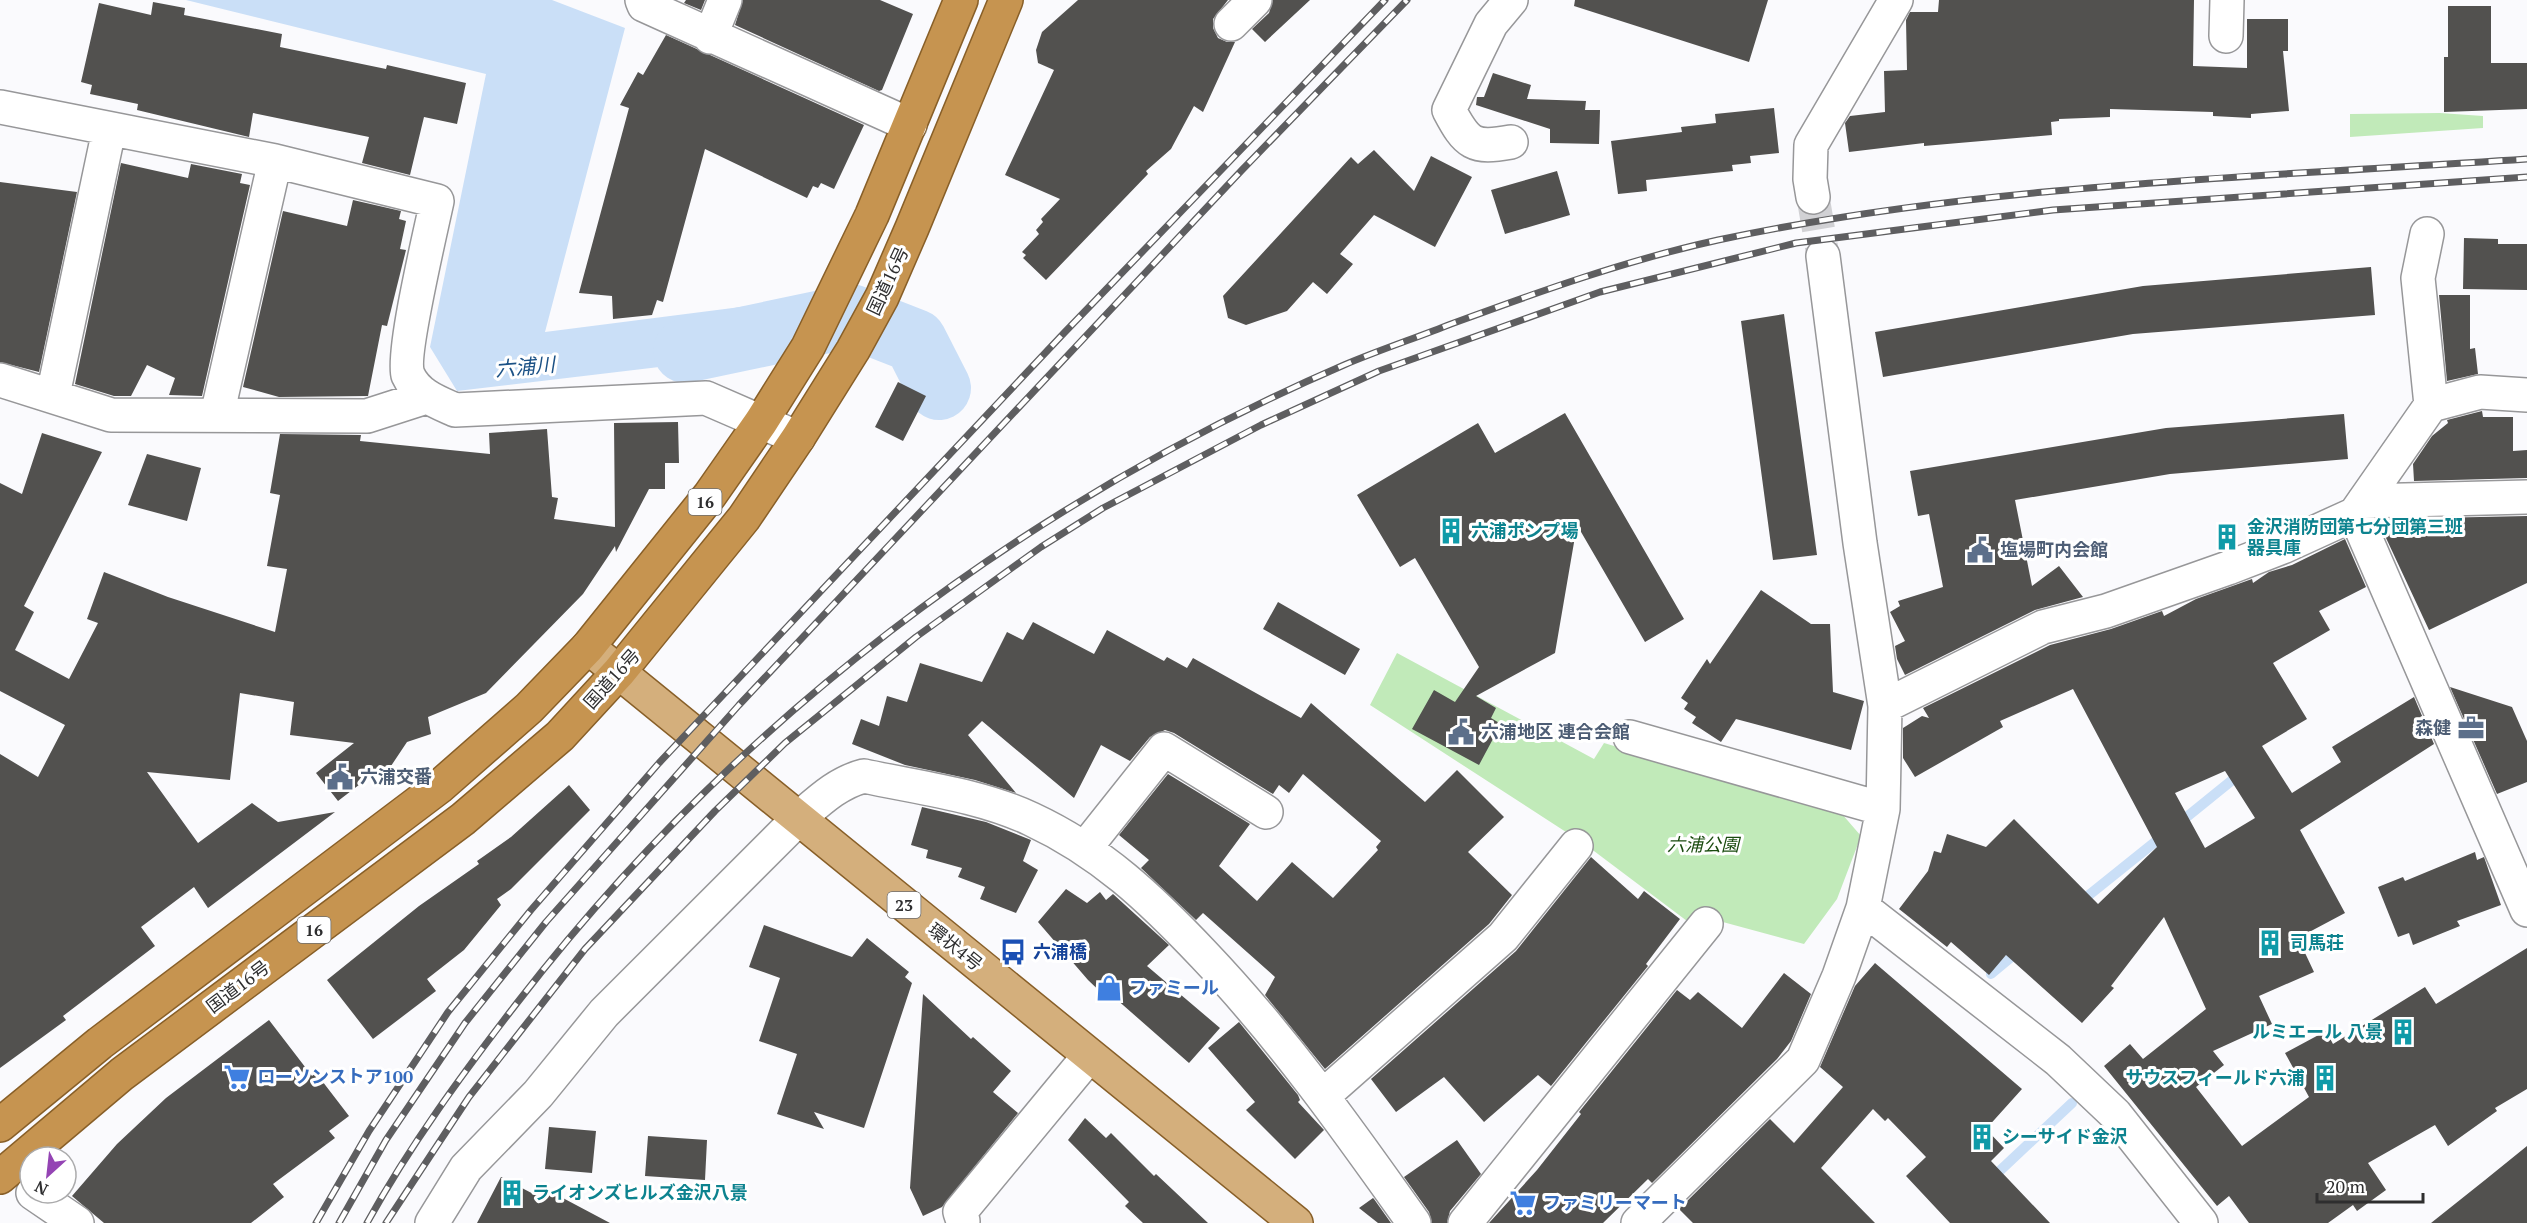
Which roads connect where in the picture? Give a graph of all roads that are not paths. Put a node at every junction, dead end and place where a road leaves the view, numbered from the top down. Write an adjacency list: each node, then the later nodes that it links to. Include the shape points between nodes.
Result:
1 (642, 0): 11 (street, via 644,5)
2 (724, 0): 11 (street)
3 (961, 0): 13 (highway, 16)
4 (1006, 0): 27 (highway, 国道16号 / 16, via 882,297)
5 (1255, 0): 9 (street)
6 (1511, 0): 15 (street, via 1491,24 1449,110 1462,135 1477,143 1485,146)
7 (1896, 0): 17 (street, via 1811,145)
8 (2227, 0): 10 (street)
9 (1232, 24)
10 (2226, 36)
11 (710, 37): 13 (street)
12 (0, 107): 14 (street)
13 (910, 125): 26 (highway, 16, via 835,296)
14 (109, 130): 16 (street); 21 (street)
15 (1511, 142)
16 (275, 161): 23 (street, via 437,201 408,348 408,374); 25 (street)
17 (1813, 197)
18 (2427, 234): 24 (street, via 2418,278)
19 (1823, 256): 32 (street)
20 (0, 380): 21 (street)
21 (53, 395): 25 (street, via 111,415)
22 (2527, 395): 24 (street, via 2480,392)
23 (426, 398): 25 (street, via 367,416); 26 (street, via 455,410 706,398)
24 (2431, 405): 29 (street)
25 (217, 415)
26 (761, 422): 27 (street); 30 (highway, 16, via 710,495)
27 (798, 438): 31 (highway, 国道16号 / 16, via 744,518)
28 (2527, 497): 29 (street)
29 (2359, 508): 32 (street, via 2228,568 2106,611 2043,627); 40 (street)
30 (588, 647): 31 (main road, 環状4号 / 23); 44 (highway, 16, via 529,708 439,787 100,1043)
31 (619, 672): 36 (main road, 環状4号 / 23); 45 (highway, 国道16号 / 16, via 560,736 464,819 122,1074)
32 (1885, 706): 34 (street)
33 (1630, 737): 34 (street)
34 (1883, 809): 39 (street)
35 (1266, 812): 38 (street, via 1164,749)
36 (798, 819): 38 (street, via 847,781 864,776 979,801 1029,818); 42 (main road, 環状4号 / 23); 48 (street, via 604,1013 538,1094 466,1168)
37 (1576, 846): 43 (street, via 1503,937)
38 (1086, 847): 43 (street, via 1171,920 1236,988)
39 (1863, 908): 52 (street, via 1803,1060); 53 (street, via 2058,1060 2115,1114)
40 (2527, 910)
41 (1706, 924): 51 (street)
42 (1089, 1056): 46 (street, via 960,1212); 49 (main road, 環状4号 / 23)
43 (1324, 1095): 50 (street)
44 (0, 1125)
45 (17, 1183): 47 (street)
46 (963, 1221)
47 (78, 1223)
48 (432, 1223)
49 (1296, 1223)
50 (1414, 1223)
51 (1465, 1223)
52 (1638, 1223)
53 (2201, 1223)

